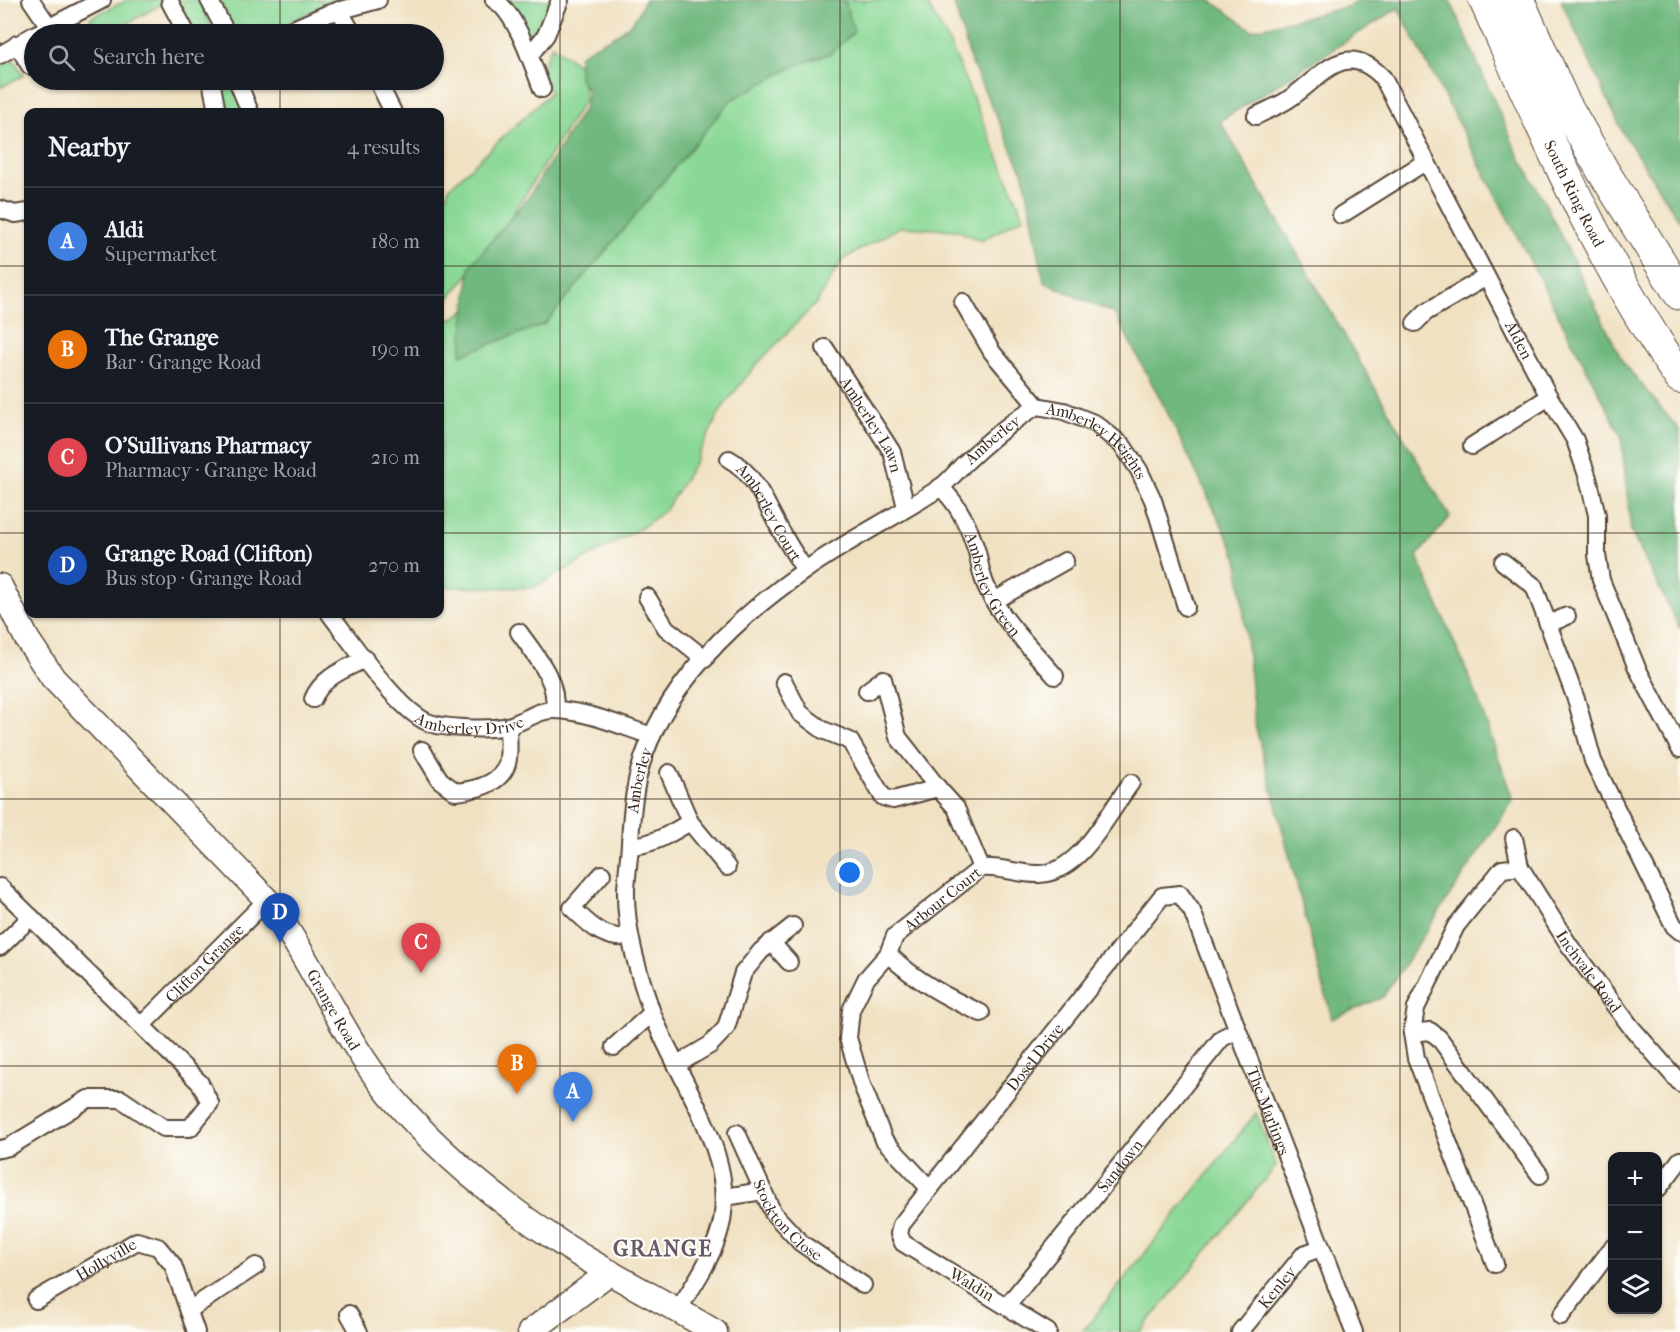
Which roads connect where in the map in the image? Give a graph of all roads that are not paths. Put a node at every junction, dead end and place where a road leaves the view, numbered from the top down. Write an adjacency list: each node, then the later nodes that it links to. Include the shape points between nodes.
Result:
1 (31, 0): 11 (street)
2 (102, 0): 12 (street)
3 (209, 0): 14 (street)
4 (378, 0): 10 (street)
5 (494, 0): 21 (street, via 507,13)
6 (560, 0): 21 (street, via 546,34)
7 (1485, 0): 39 (highway, South Ring Road, via 1538,117 1618,276)
8 (1518, 0): 35 (highway, South Ring Road, via 1563,101)
9 (170, 2): 13 (street)
10 (339, 10): 15 (street); 16 (street)
11 (38, 24)
12 (56, 24)
13 (182, 24)
14 (222, 24)
15 (306, 24)
16 (347, 24)
17 (24, 40): 18 (street)
18 (17, 44): 19 (street); 20 (street)
19 (0, 54)
20 (24, 56)
21 (530, 56): 22 (street)
22 (542, 89)
23 (216, 90): 26 (street)
24 (241, 90): 27 (street)
25 (381, 90): 28 (street)
26 (217, 108)
27 (248, 108)
28 (391, 108)
29 (1256, 116): 30 (street, Alden, via 1272,100 1312,82 1332,64 1352,59 1370,64 1383,78)
30 (1425, 162): 33 (street); 34 (street, Alden)
31 (0, 209): 32 (street)
32 (24, 213)
33 (1341, 215)
34 (1486, 277): 37 (street, via 1426,312); 40 (street, Alden)
35 (1680, 294)
36 (963, 302): 41 (street, Amberley Heights, via 992,352)
37 (1415, 323)
38 (825, 348): 45 (street, Amberley Lawn, via 892,452)
39 (1680, 377)
40 (1549, 398): 42 (street, via 1495,440); 66 (street, Alden, via 1575,440 1588,478 1597,515 1601,580 1637,668)
41 (1037, 406): 44 (street, Amberley, via 1010,422); 52 (street, Amberley Heights, via 1064,411 1096,424 1123,446 1153,500)
42 (1472, 446)
43 (729, 459): 48 (street, Amberley Court, via 742,466 757,486)
44 (940, 488): 45 (street, Amberley); 51 (street, Amberley Green, via 950,496 964,521)
45 (906, 507): 48 (street, Amberley)
46 (1065, 561): 51 (street)
47 (1503, 562): 55 (street, via 1534,586)
48 (805, 570): 58 (street, Amberley, via 733,629)
49 (0, 586): 80 (main road, Grange Road, via 27,639 53,678)
50 (647, 597): 58 (street, via 666,628)
51 (994, 601): 59 (street, Amberley Green)
52 (1186, 608)
53 (1568, 616): 55 (street)
54 (333, 618): 57 (street, Amberley Drive)
55 (1549, 624): 83 (street, via 1593,761 1674,926)
56 (519, 632): 63 (street, via 552,683)
57 (365, 659): 62 (street, via 327,679); 64 (street, Amberley Drive, via 407,708 427,722 452,727)
58 (705, 659): 65 (street, Amberley, via 675,695)
59 (1055, 676)
60 (784, 681): 70 (street, via 800,713 823,730 850,741 883,797 893,800)
61 (867, 691): 70 (street, via 883,679 898,737)
62 (313, 699)
63 (554, 710): 64 (street, Amberley Drive); 65 (street, Amberley Drive, via 596,717)
64 (508, 726): 67 (street, via 507,764 495,779 476,790 456,792 440,780)
65 (652, 736): 73 (street, Amberley, via 632,811)
66 (1680, 749)
67 (422, 750)
68 (669, 773): 71 (street)
69 (1131, 783): 76 (street, Arbour Court, via 1077,859 1058,871 1038,874 998,866)
70 (938, 788): 76 (street, via 956,808)
71 (690, 822): 73 (street, via 659,840); 74 (street)
72 (1514, 838): 75 (street)
73 (630, 846): 84 (street, Amberley, via 626,891)
74 (727, 867)
75 (1520, 867): 93 (street, via 1503,869 1456,926 1416,1008); 96 (street, Inchvale Road, via 1569,945 1631,1027)
76 (981, 868): 87 (street, Arbour Court, via 895,936)
77 (602, 874): 84 (street, via 572,908 594,929 615,939)
78 (0, 887): 81 (street)
79 (1180, 894): 92 (street, The Marlings, via 1192,911); 102 (street, Dosel Drive, via 1162,896)
80 (267, 900): 91 (street, Clifton Grange); 110 (main road, Grange Road, via 288,928 364,1061 423,1132 493,1195)
81 (31, 917): 86 (street); 91 (street)
82 (792, 926): 85 (street)
83 (1680, 931)
84 (630, 937): 89 (street, Amberley)
85 (771, 942): 88 (street); 95 (street, via 743,973 726,1028 710,1045)
86 (0, 947)
87 (888, 954): 90 (street, via 934,991); 102 (street, Arbour Court, via 866,979 851,1010 848,1038 884,1140)
88 (789, 962)
89 (652, 1012): 94 (street); 95 (street, Amberley)
90 (981, 1013)
91 (142, 1024): 98 (street, via 200,1083 210,1103 190,1128 164,1128 121,1099 88,1099)
92 (1236, 1031): 106 (street, The Marlings); 113 (street, Sandown, via 1222,1038)
93 (1412, 1033): 100 (street, via 1430,1031 1439,1038); 108 (street, via 1416,1058)
94 (614, 1047)
95 (676, 1065): 104 (street, Amberley, via 717,1156)
96 (1680, 1083)
97 (737, 1133): 103 (street, Stockton Close)
98 (0, 1149)
99 (1680, 1160): 101 (street)
100 (1540, 1175)
101 (1662, 1185)
102 (930, 1189): 105 (street, Dosel Drive, via 901,1225)
103 (763, 1191): 104 (street); 111 (street, Stockton Close, via 773,1213 801,1243)
104 (725, 1197): 115 (street, Amberley, via 719,1234 706,1265)
105 (899, 1234): 113 (street, Waldin, via 903,1243)
106 (1321, 1248): 123 (street, Kenley, via 1304,1254); 124 (street, The Marlings)
107 (1608, 1253): 117 (street)
108 (1495, 1264)
109 (256, 1266): 114 (street)
110 (610, 1272): 115 (main road, Grange Road); 120 (main road)
111 (863, 1285)
112 (36, 1300): 114 (street, Hollyville, via 137,1241 158,1247 173,1265)
113 (1007, 1306): 122 (street, Waldin)
114 (189, 1310): 118 (street, Hollyville)
115 (678, 1310): 121 (main road, Grange Road)
116 (349, 1314): 119 (street)
117 (1561, 1316)
118 (196, 1332)
119 (359, 1332)
120 (530, 1332)
121 (715, 1332)
122 (1048, 1332)
123 (1240, 1332)
124 (1354, 1332)

